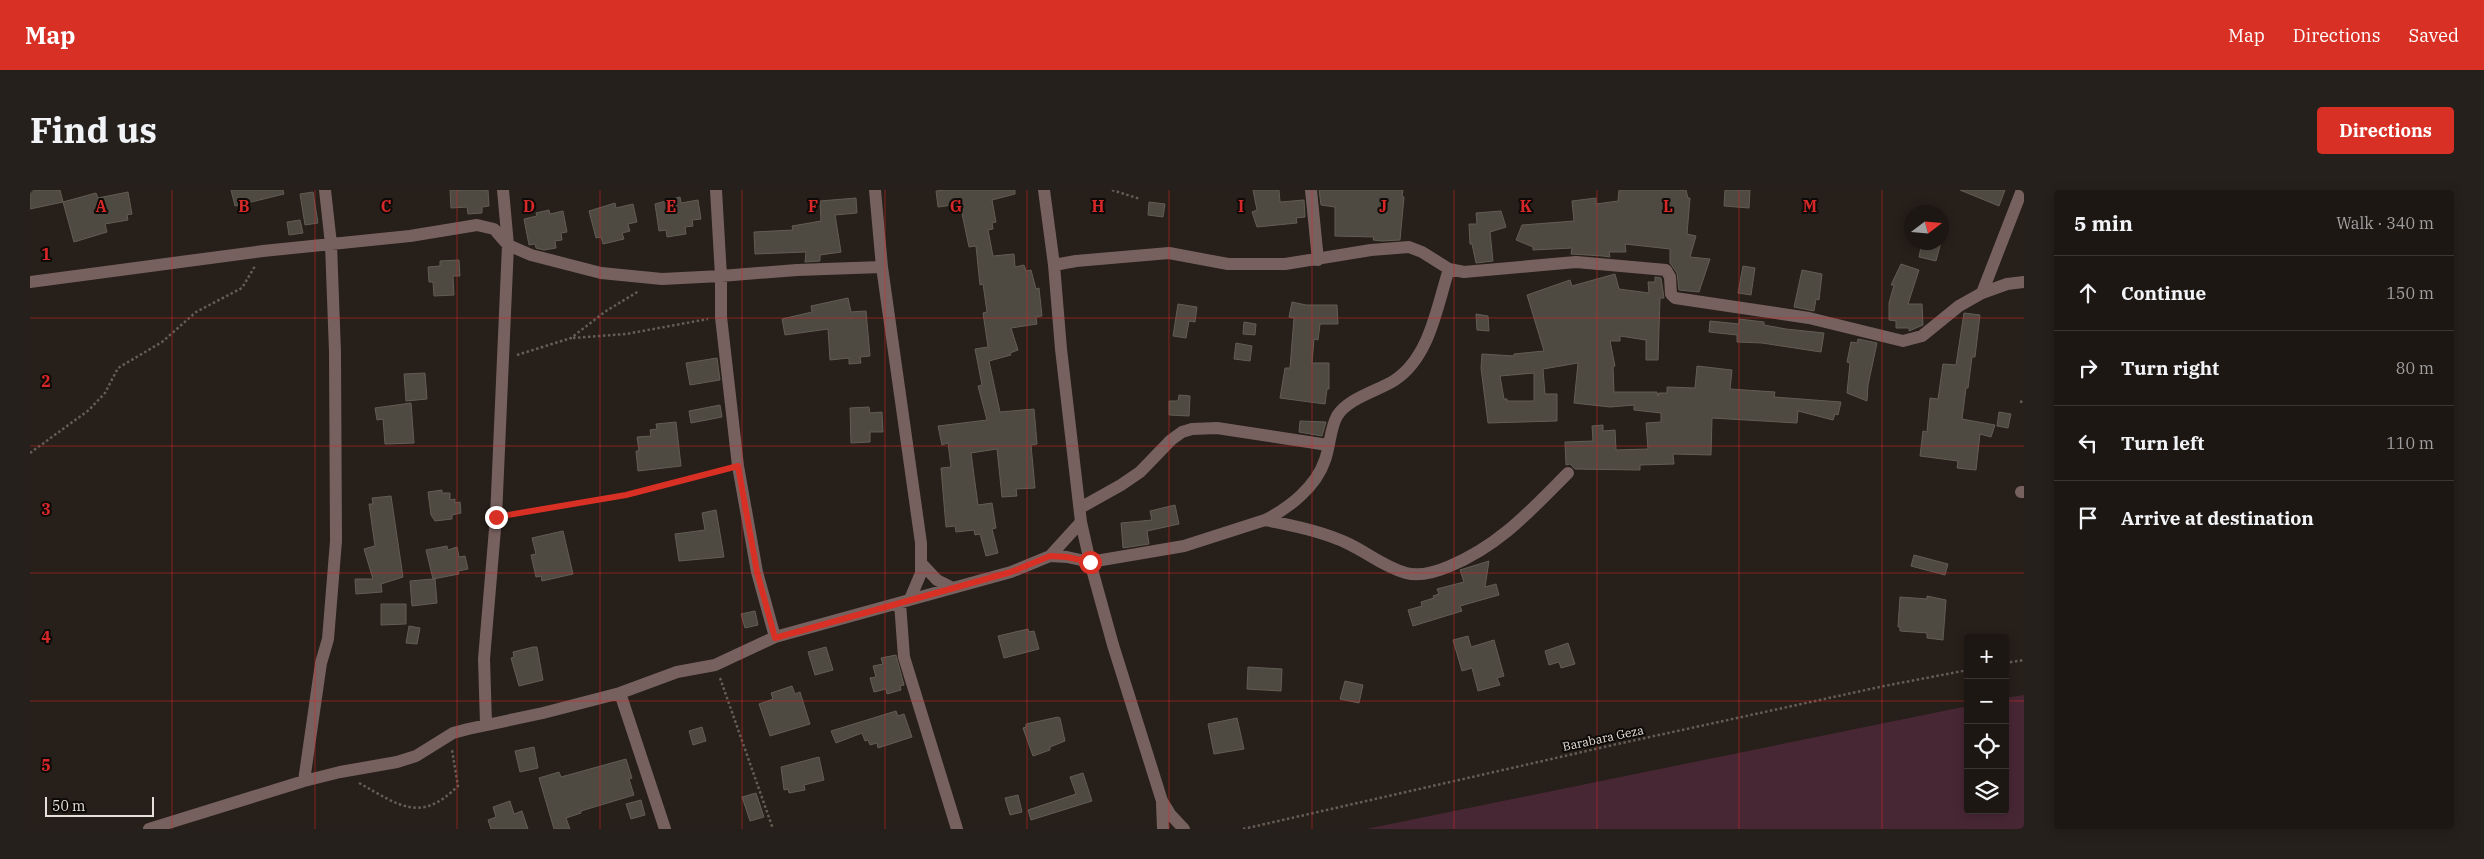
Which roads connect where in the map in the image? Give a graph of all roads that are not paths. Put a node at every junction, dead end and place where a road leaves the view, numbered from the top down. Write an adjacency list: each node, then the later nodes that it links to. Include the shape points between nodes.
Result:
1 (325, 190): 8 (street)
2 (716, 190): 14 (street)
3 (875, 190): 12 (street)
4 (1044, 190): 11 (street)
5 (1311, 190): 10 (street)
6 (2022, 190): 17 (street)
7 (504, 192): 9 (street)
8 (331, 244): 9 (street, via 477,225 494,230); 15 (street); 31 (street, via 336,444 334,584)
9 (508, 245): 14 (street, via 531,255 601,273 662,278); 30 (street, via 496,517 484,659)
10 (1318, 260): 11 (street, via 1285,264 1228,264 1169,253); 13 (street, via 1409,247)
11 (1054, 265): 20 (street)
12 (882, 267): 14 (street); 25 (street)
13 (1449, 269): 17 (street, via 1464,272 1576,262 1663,269 1668,272 1671,294 1675,298 1809,318 1904,342 1922,336 1959,306); 18 (street, via 1418,355 1396,380 1349,404 1338,415)
14 (721, 276): 28 (street, via 721,317 738,466 757,572)
15 (30, 282)
16 (2024, 282): 17 (street)
17 (1982, 293)
18 (1328, 446): 20 (street, via 1217,428 1192,429 1170,440 1140,472); 21 (street, via 1317,477 1287,507)
19 (1568, 473): 21 (street, via 1493,544 1464,561 1424,574 1408,574 1389,567 1324,534)
20 (1080, 508): 22 (street)
21 (1265, 520): 24 (street, via 1184,546)
22 (1081, 522): 23 (street); 24 (street)
23 (1050, 556): 24 (street); 26 (street, via 1011,572)
24 (1090, 562): 32 (street)
25 (922, 564): 26 (street, via 937,580); 27 (street, via 918,580)
26 (951, 587): 27 (street)
27 (905, 601): 28 (street); 35 (street, via 904,657)
28 (775, 638): 29 (street, via 716,664 676,672)
29 (620, 693): 30 (street); 34 (street)
30 (486, 724): 31 (street, via 453,733 416,756 397,762)
31 (304, 781): 33 (street)
32 (1162, 801): 36 (street); 37 (street)
33 (149, 829)
34 (665, 829)
35 (957, 829)
36 (1163, 829)
37 (1184, 829)

